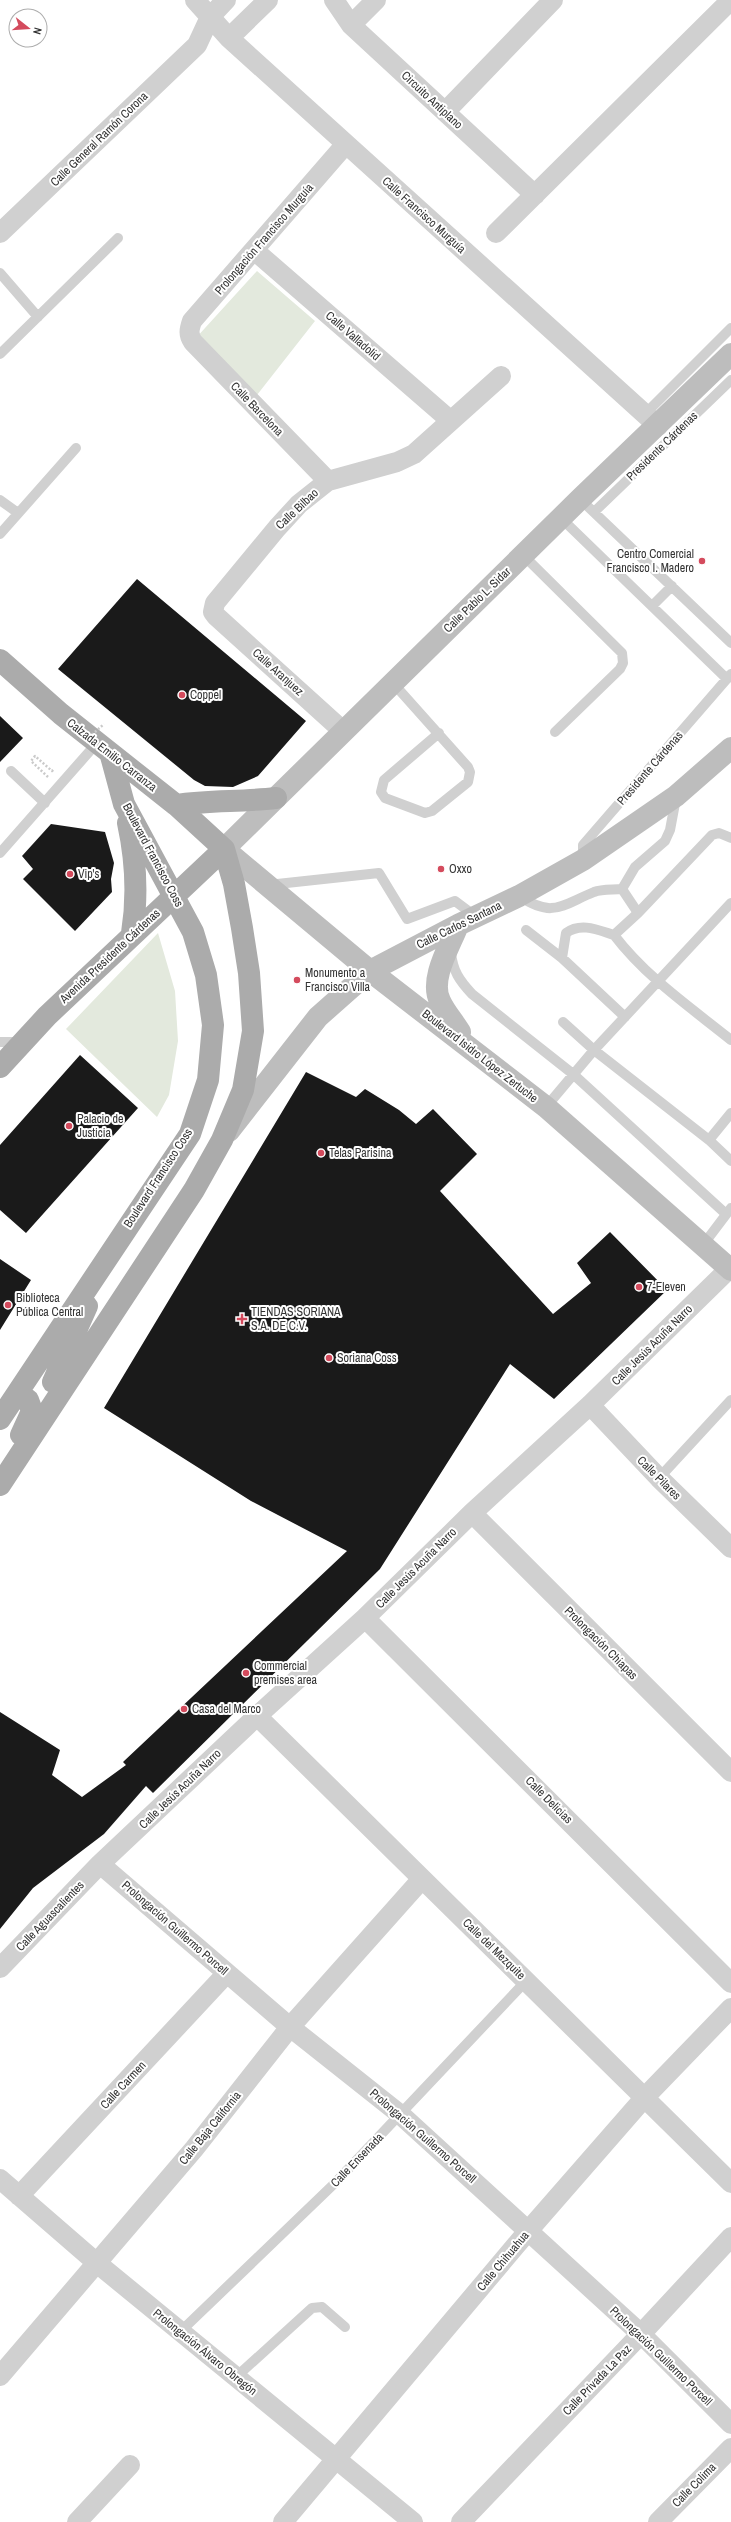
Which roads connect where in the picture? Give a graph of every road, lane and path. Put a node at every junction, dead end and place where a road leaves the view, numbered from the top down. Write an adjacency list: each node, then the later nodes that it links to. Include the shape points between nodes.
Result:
1 (195, 0): 8 (street, Calle Francisco Murguía)
2 (226, 0): 8 (street, Calle General Ramón Corona)
3 (268, 0): 10 (street)
4 (334, 0): 9 (street, Circuito Antiplano)
5 (376, 0): 9 (street)
6 (553, 0): 12 (street)
7 (726, 2): 14 (street)
8 (210, 17): 10 (street, Calle Francisco Murguía); 11 (street, Calle General Ramón Corona)
9 (351, 25): 12 (street, Circuito Antiplano)
10 (228, 38): 11 (street); 13 (street, Calle Francisco Murguía)
11 (197, 45): 15 (street, Calle General Ramón Corona)
12 (445, 112): 14 (street, Circuito Antiplano)
13 (346, 145): 18 (street, Prolongación Francisco Murguía); 27 (street, Calle Francisco Murguía)
14 (535, 195): 16 (street)
15 (0, 233)
16 (496, 233)
17 (118, 238): 20 (lane)
18 (255, 250): 22 (street, Prolongación Francisco Murguía, via 192,321); 28 (street, Calle Valladolid)
19 (0, 273): 20 (lane)
20 (38, 317): 23 (lane)
21 (731, 328): 27 (lane)
22 (189, 336): 30 (street, Calle Barcelona)
23 (0, 354)
24 (731, 354): 27 (street, Calle Pablo L. Sidar)
25 (501, 376): 28 (street, Calle Bilbao)
26 (731, 380): 32 (lane, Presidente Cárdenas)
27 (651, 420): 32 (street, Calle Pablo L. Sidar)
28 (451, 421): 30 (street, Calle Bilbao, via 414,454 396,462)
29 (76, 448): 33 (lane)
30 (328, 481): 39 (street, Calle Bilbao, via 299,504 276,528 215,603)
31 (0, 500): 33 (lane)
32 (587, 505): 34 (street, Calle Pablo L. Sidar); 37 (lane)
33 (18, 513): 35 (lane)
34 (561, 518): 36 (street, Calle Pablo L. Sidar); 38 (lane, Presidente Cárdenas)
35 (0, 534)
36 (523, 555): 43 (street, Calle Pablo L. Sidar); 46 (lane, via 622,653 623,658 620,669)
37 (672, 586): 38 (lane); 40 (lane)
38 (652, 606): 42 (lane, Presidente Cárdenas)
39 (213, 612): 45 (street, Calle Aranjuez)
40 (731, 643)
41 (0, 660): 48 (main road, Calzada Emilio Carranza)
42 (729, 677): 61 (lane, Presidente Cárdenas, via 583,845)
43 (393, 682): 45 (street, Calle Pablo L. Sidar); 47 (lane)
44 (104, 724): 48 (path, bridge)
45 (343, 731): 54 (street, Calle Pablo L. Sidar)
46 (555, 732)
47 (439, 733): 47 (lane, via 468,767 468,782 432,811 425,813 385,798 381,792 384,780)
48 (98, 746): 52 (lane); 56 (main road, Boulevard Francisco Coss); 57 (main road, Calzada Emilio Carranza)
49 (731, 748): 53 (street, Calle Carlos Santana)
50 (57, 766): 52 (path, via 52,771 35,756 31,761)
51 (11, 772): 55 (lane)
52 (59, 787): 55 (lane)
53 (676, 796): 61 (street, Calle Carlos Santana); 63 (lane, via 670,830 665,841 635,867)
54 (276, 798): 57 (main road); 59 (street, Calle Pablo L. Sidar)
55 (45, 802): 60 (lane)
56 (124, 804): 64 (main road, Boulevard Francisco Coss); 70 (main road, via 133,845 136,880)
57 (176, 805): 59 (main road, Calzada Emilio Carranza)
58 (731, 838): 67 (lane, via 719,833 712,835)
59 (224, 849): 62 (street, Boulevard Isidro López Zertuche); 64 (main road, Avenida Presidente Cárdenas); 87 (main road, via 242,928 249,973 253,1031 243,1090)
60 (0, 853)
61 (583, 860): 65 (street, Calle Carlos Santana)
62 (268, 885): 68 (lane, via 379,873 407,919 455,901); 74 (street, Boulevard Isidro López Zertuche)
63 (622, 889): 65 (lane, via 595,892 579,900 547,909 536,908); 67 (lane)
64 (175, 896): 70 (main road, Avenida Presidente Cárdenas); 92 (main road, Boulevard Francisco Coss, via 193,932 206,975 213,1025 208,1080 190,1134)
65 (519, 896): 68 (street, Calle Carlos Santana)
66 (731, 903): 75 (lane)
67 (638, 913): 71 (lane)
68 (466, 920): 72 (street); 74 (street, Calle Carlos Santana)
69 (526, 930): 73 (lane)
70 (132, 934): 80 (main road, Avenida Presidente Cárdenas)
71 (614, 935): 73 (lane, via 588,928 571,929 566,933); 75 (lane, via 625,950)
72 (450, 946): 81 (street, via 438,977 439,1000); 84 (lane, via 453,969 463,985)
73 (562, 958): 76 (lane)
74 (370, 971): 81 (street, Boulevard Isidro López Zertuche); 87 (street, Calle Carlos Santana, via 318,1017)
75 (659, 982): 76 (lane); 78 (lane)
76 (625, 1018): 82 (lane)
77 (563, 1022): 82 (lane)
78 (731, 1040)
79 (0, 1042): 80 (lane)
80 (23, 1042): 83 (main road, Avenida Presidente Cárdenas)
81 (468, 1045): 85 (street, Boulevard Isidro López Zertuche)
82 (594, 1050): 84 (lane); 88 (lane)
83 (0, 1067)
84 (573, 1074): 85 (lane); 90 (lane)
85 (546, 1107): 91 (street, Boulevard Isidro López Zertuche)
86 (731, 1113): 88 (lane)
87 (222, 1140): 97 (main road, via 194,1190)
88 (709, 1140): 89 (lane)
89 (731, 1161)
90 (728, 1211): 91 (lane)
91 (703, 1245): 93 (street, Boulevard Isidro López Zertuche)
92 (113, 1246): 94 (main road, Boulevard Francisco Coss); 97 (main road, via 52,1384)
93 (730, 1269): 96 (street, Calle Jesús Acuña Narro)
94 (18, 1394): 98 (main road, Boulevard Francisco Coss); 100 (main road, via 28,1400 32,1411)
95 (731, 1400): 99 (lane)
96 (590, 1405): 99 (street, Calle Pilares); 101 (street, Calle Jesús Acuña Narro)
97 (50, 1406): 100 (main road)
98 (0, 1419)
99 (658, 1478): 102 (street, Calle Pilares)
100 (0, 1483)
101 (472, 1513): 103 (street, Calle Jesús Acuña Narro); 105 (street, Prolongación Chiapas)
102 (731, 1548)
103 (365, 1618): 104 (street, Calle Jesús Acuña Narro); 111 (street, Calle Delicias)
104 (257, 1716): 106 (street, Calle Jesús Acuña Narro); 107 (street, Calle del Mezquite)
105 (731, 1772)
106 (100, 1864): 108 (street, Calle Aguascalientes); 109 (street, Prolongación Guillermo Porcell)
107 (421, 1880): 110 (street, Calle del Mezquite); 113 (street, Calle Baja California)
108 (0, 1968)
109 (227, 1973): 113 (street, Prolongación Guillermo Porcell); 118 (street, Calle Carmen)
110 (527, 1980): 114 (street, Calle del Mezquite); 115 (lane, Calle Ensenada)
111 (731, 1983)
112 (731, 2008): 114 (street, Calle Chihuahua)
113 (290, 2027): 115 (street, Prolongación Guillermo Porcell); 121 (street, Calle Baja California)
114 (645, 2097): 117 (street, Calle del Mezquite); 119 (street, Calle Chihuahua)
115 (401, 2115): 119 (street, Prolongación Guillermo Porcell); 123 (lane, Calle Ensenada, via 335,2183)
116 (0, 2179): 118 (street, Prolongación Álvaro Obregón)
117 (731, 2183)
118 (20, 2196): 121 (street, Prolongación Álvaro Obregón)
119 (528, 2231): 124 (street, Prolongación Guillermo Porcell); 129 (street, Calle Chihuahua)
120 (731, 2237): 124 (street, Calle Privada La Paz)
121 (98, 2264): 123 (street, Prolongación Álvaro Obregón); 125 (street, Calle Baja California)
122 (345, 2327): 126 (lane, via 322,2307 312,2308)
123 (180, 2332): 126 (street, Prolongación Álvaro Obregón)
124 (641, 2334): 127 (street, Prolongación Guillermo Porcell); 134 (street, Calle Privada La Paz)
125 (0, 2376)
126 (236, 2377): 129 (street, Prolongación Álvaro Obregón)
127 (731, 2424)
128 (731, 2448): 135 (street, Calle Colima)
129 (337, 2458): 132 (street, Calle Chihuahua); 133 (street, Prolongación Álvaro Obregón)
130 (130, 2465): 131 (street)
131 (77, 2522)
132 (283, 2522)
133 (413, 2522)
134 (461, 2522)
135 (658, 2522)

